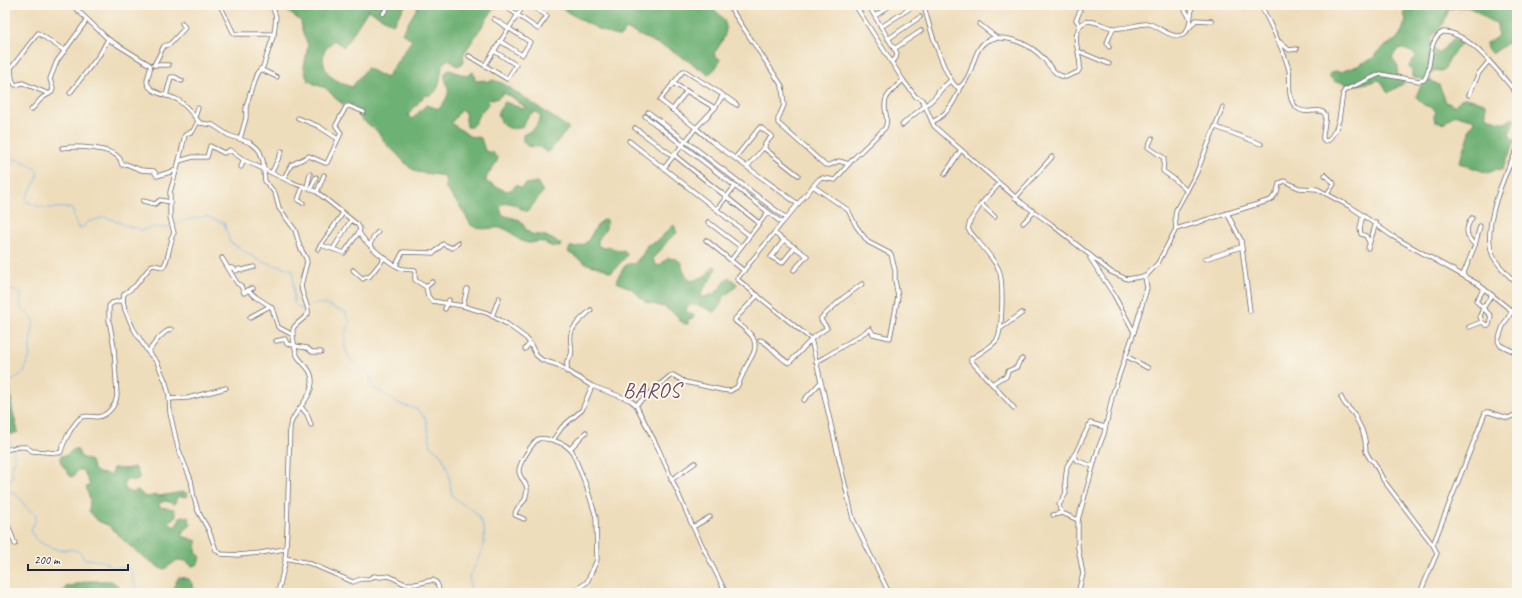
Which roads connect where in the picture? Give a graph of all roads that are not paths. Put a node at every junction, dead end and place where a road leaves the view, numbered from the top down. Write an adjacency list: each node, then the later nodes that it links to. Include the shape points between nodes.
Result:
1 (72, 5): 24 (street)
2 (220, 5): 34 (street, via 234,34)
3 (272, 5): 34 (street, via 276,17)
4 (389, 5): 18 (street)
5 (503, 5): 19 (street)
6 (524, 5): 19 (street)
7 (530, 5): 19 (street, via 547,16 538,28)
8 (725, 5): 106 (street, via 742,24 782,86 784,105 778,123 825,165 839,161)
9 (856, 5): 48 (street)
10 (868, 5): 20 (street)
11 (892, 5): 20 (street)
12 (914, 5): 29 (street)
13 (924, 5): 56 (street, via 940,57)
14 (1187, 5): 22 (street, via 1185,10)
15 (1192, 5): 22 (street)
16 (1261, 5): 38 (street)
17 (1080, 11): 28 (street, via 1076,20)
18 (383, 14)
19 (518, 15): 31 (street)
20 (875, 16): 29 (street)
21 (920, 17): 37 (street)
22 (1190, 18): 32 (street)
23 (494, 19): 31 (street)
24 (87, 20): 36 (street); 44 (street)
25 (1212, 21): 32 (street, via 1196,20)
26 (182, 23): 51 (street, via 186,27 169,45 164,46)
27 (979, 24): 35 (street)
28 (1080, 25): 30 (street, via 1090,21); 43 (street, via 1076,39)
29 (881, 27): 37 (street)
30 (1113, 28): 32 (street, via 1123,29 1148,23 1177,36 1184,34); 40 (street, via 1107,43)
31 (509, 29): 39 (street); 39 (street, via 530,42 522,55)
32 (1188, 29)
33 (921, 31): 41 (street)
34 (274, 34): 53 (street, via 263,67)
35 (997, 38): 43 (street, via 1030,47 1057,74 1064,77 1078,72); 60 (street, via 979,47 967,79)
36 (108, 39): 51 (street); 63 (street)
37 (888, 39): 41 (street)
38 (1278, 40): 42 (street, via 1289,50); 47 (street, via 1289,70 1292,101 1295,107 1303,112 1319,110 1325,114 1325,141 1329,140 1336,129 1345,90 1380,74 1424,80 1430,51 1438,35 1443,32 1458,36)
39 (500, 41): 45 (street)
40 (1109, 47)
41 (894, 49): 48 (street, via 897,56)
42 (1297, 49)
43 (1078, 50): 49 (street)
44 (64, 51): 64 (street, via 50,77 53,90); 64 (street, via 38,33 11,68 15,85 23,83)
45 (494, 51): 50 (street); 50 (street, via 516,65 507,79)
46 (469, 56): 50 (street)
47 (1489, 61): 65 (street); 66 (street, via 1479,73)
48 (891, 62): 55 (street)
49 (1109, 64)
50 (485, 65)
51 (152, 66): 52 (street); 67 (street, via 147,85)
52 (169, 66)
53 (260, 69): 54 (street); 89 (street, via 255,76 246,106 246,118)
54 (277, 77)
55 (903, 80): 72 (street, via 916,97 922,99); 106 (street, via 885,101 885,128)
56 (951, 80): 59 (street); 60 (street, via 954,85)
57 (182, 81): 67 (street, via 175,76 171,77)
58 (673, 84): 61 (street); 69 (street, via 685,71 722,94); 70 (street)
59 (944, 86): 62 (street); 72 (street)
60 (960, 87): 83 (street, via 946,113)
61 (687, 91): 75 (street); 77 (street)
62 (938, 92)
63 (70, 93)
64 (49, 94): 76 (street)
65 (1517, 94)
66 (1469, 95)
67 (166, 96): 82 (street, via 184,104)
68 (656, 97): 70 (street)
69 (722, 97): 71 (street); 75 (street)
70 (660, 100): 77 (street)
71 (737, 105)
72 (925, 107): 83 (street); 84 (street)
73 (1223, 107): 85 (street)
74 (198, 108): 82 (street)
75 (715, 108): 87 (street)
76 (31, 110)
77 (672, 110): 87 (street)
78 (364, 112): 90 (street, via 346,107 336,126 341,132)
79 (648, 112): 91 (street)
80 (645, 116): 94 (street)
81 (298, 118): 90 (street, via 318,126)
82 (196, 119): 89 (street, via 202,124 213,125); 104 (street, via 193,131 186,134)
83 (932, 122): 97 (street)
84 (902, 125)
85 (1216, 127): 93 (street); 125 (street)
86 (635, 128): 100 (street)
87 (696, 128): 91 (street); 102 (street)
88 (1152, 138): 125 (street, via 1148,147 1164,158 1163,171)
89 (240, 139): 110 (street, via 257,148)
90 (338, 139): 120 (street, via 327,163 308,156 291,166)
91 (686, 140): 94 (street); 142 (street)
92 (629, 141): 111 (street)
93 (1261, 144)
94 (682, 145): 100 (street); 122 (street)
95 (764, 147): 102 (street, via 772,136 760,126); 108 (street); 117 (street)
96 (62, 148): 112 (street, via 76,146 109,152 120,159 122,165 154,171 157,176)
97 (961, 150): 115 (street); 121 (street)
98 (1517, 150): 105 (street)
99 (282, 152): 113 (street)
100 (674, 156): 111 (street); 128 (street)
101 (1052, 157): 129 (street)
102 (734, 158): 108 (street)
103 (244, 160): 104 (street, via 230,150 224,153 210,146 206,157); 107 (street); 110 (street)
104 (179, 161): 112 (street)
105 (1510, 163): 109 (street); 184 (street, via 1497,197 1490,241 1494,257)
106 (849, 164): 123 (street, via 835,180 819,179)
107 (241, 167)
108 (747, 167): 133 (street)
109 (1517, 167)
110 (264, 168): 113 (street); 214 (street, via 266,182 275,193 280,208 295,230 306,258 301,285 308,309 307,315 294,327)
111 (664, 168): 135 (street)
112 (177, 170): 131 (street, via 170,192)
113 (272, 172): 120 (street)
114 (310, 174): 124 (street)
115 (945, 174)
116 (324, 175): 126 (street)
117 (798, 175)
118 (1325, 175): 127 (street, via 1334,184)
119 (316, 176): 124 (street)
120 (284, 178): 124 (street)
121 (999, 184): 129 (street); 134 (street)
122 (735, 186): 128 (street); 136 (street)
123 (813, 186): 133 (street); 226 (street, via 848,210 868,242 891,254 898,297 890,338 874,334 870,329)
124 (307, 187): 126 (street); 132 (street, via 298,200)
125 (1187, 191): 151 (street, via 1176,210)
126 (317, 192): 139 (street)
127 (1327, 194): 138 (street, via 1314,188 1299,188 1284,181 1279,184 1271,200); 140 (street)
128 (726, 197): 135 (street); 146 (street)
129 (1015, 198): 137 (street)
130 (143, 201): 131 (street, via 155,204 160,200)
131 (170, 202): 193 (street, via 174,233 164,267 151,266 135,286 124,294)
132 (302, 203)
133 (798, 204): 142 (street)
134 (981, 204): 141 (street); 211 (street, via 970,220 968,229 1002,276)
135 (717, 209): 155 (street)
136 (768, 212): 146 (street); 147 (street)
137 (1034, 212): 148 (street); 169 (street)
138 (1227, 213): 151 (street); 165 (street)
139 (343, 214): 144 (street); 161 (street)
140 (1363, 215): 149 (street); 158 (street, via 1361,234 1366,236)
141 (995, 217)
142 (786, 218): 147 (street)
143 (1472, 218): 160 (street, via 1468,236)
144 (351, 220): 152 (street, via 359,226); 168 (street)
145 (708, 222): 163 (street)
146 (759, 223): 155 (street)
147 (782, 223): 154 (street)
148 (1023, 223)
149 (1376, 224): 158 (street); 180 (street)
150 (1480, 226): 160 (street)
151 (1176, 229): 181 (street, via 1158,263)
152 (359, 232): 162 (street); 168 (street, via 345,253)
153 (378, 232): 162 (street)
154 (774, 233): 157 (street); 179 (street)
155 (749, 235): 163 (street)
156 (706, 240): 173 (street)
157 (784, 240): 164 (street); 164 (street, via 770,257 782,263)
158 (1369, 242): 166 (street)
159 (458, 243): 174 (street, via 451,248 443,244 434,253 403,252)
160 (1475, 244): 180 (street)
161 (321, 245): 167 (street); 168 (street)
162 (370, 245): 170 (street)
163 (741, 247): 173 (street)
164 (795, 247): 178 (street, via 807,256)
165 (1241, 247): 172 (street); 201 (street)
166 (1368, 248)
167 (318, 249)
168 (333, 249)
169 (1089, 255): 181 (street, via 1119,276 1127,279); 213 (street)
170 (384, 257): 174 (street); 177 (street, via 369,277 362,279)
171 (222, 258): 176 (street)
172 (1205, 259)
173 (731, 260): 179 (street)
174 (396, 265): 186 (street, via 415,270 415,280)
175 (254, 267): 176 (street, via 236,271)
176 (229, 268): 189 (street, via 244,292)
177 (353, 270)
178 (794, 270)
179 (744, 271): 190 (street, via 737,279)
180 (1463, 275): 188 (street)
181 (1145, 277): 213 (street, via 1148,288)
182 (432, 282): 186 (street)
183 (862, 284): 216 (street, via 821,318 827,328)
184 (1517, 284)
185 (253, 288): 189 (street)
186 (426, 288): 195 (street, via 430,299 435,303)
187 (467, 289): 197 (street)
188 (1484, 289): 191 (street); 198 (street, via 1476,301)
189 (248, 290): 196 (street)
190 (758, 295): 216 (street); 236 (street, via 735,319 753,338 755,344 755,351 737,388 730,391 722,390 685,382 673,375)
191 (1492, 295): 198 (street); 202 (street)
192 (499, 298): 205 (street)
193 (123, 300): 221 (street, via 133,328); 245 (street, via 109,306 117,395 112,407 98,417 85,416 78,420 59,453 32,451 26,447)
194 (450, 300): 195 (street)
195 (448, 304): 197 (street); 199 (street)
196 (270, 306): 206 (street); 214 (street, via 278,327)
197 (463, 306): 205 (street)
198 (1483, 308): 208 (street, via 1480,316); 208 (street, via 1492,319 1489,325)
199 (444, 309)
200 (591, 310): 228 (street, via 572,330 572,353 567,361)
201 (1250, 310)
202 (1512, 311): 204 (street); 223 (street, via 1498,341 1500,345)
203 (1022, 312): 211 (street)
204 (1517, 315)
205 (492, 316): 207 (street)
206 (250, 317)
207 (498, 319): 209 (street); 218 (street)
208 (1482, 322): 210 (street)
209 (496, 325)
210 (1469, 327)
211 (1001, 328): 230 (street, via 996,342 971,359)
212 (172, 329): 221 (street, via 160,336)
213 (1134, 333): 224 (street)
214 (293, 335): 219 (street)
215 (760, 340): 216 (street, via 788,363)
216 (811, 340): 226 (street)
217 (276, 341): 219 (street, via 285,339 287,344)
218 (530, 343): 220 (street); 228 (street, via 539,358 558,365)
219 (295, 347): 222 (street); 237 (street, via 297,356 307,366 312,381 311,390)
220 (525, 349)
221 (148, 352): 234 (street, via 157,362)
222 (321, 352)
223 (1517, 353)
224 (1126, 356): 227 (street); 241 (street, via 1113,392)
225 (1022, 359): 230 (street, via 1017,367)
226 (816, 362): 229 (street)
227 (1148, 368)
228 (567, 372): 231 (street)
229 (820, 383): 235 (street); 268 (street, via 853,519)
230 (992, 384): 238 (street)
231 (592, 386): 236 (street, via 630,400); 243 (street, via 582,410 562,427)
232 (226, 388): 234 (street, via 188,398)
233 (1341, 397): 260 (street, via 1362,430 1370,459)
234 (169, 399): 261 (street, via 178,446 191,480 198,511 216,550 224,554 238,555)
235 (804, 400)
236 (636, 405): 249 (street)
237 (301, 407): 240 (street); 261 (street, via 291,421 289,432)
238 (1014, 408)
239 (1517, 414): 260 (street, via 1508,418 1486,412)
240 (311, 425)
241 (1105, 427): 246 (street, via 1090,423); 248 (street)
242 (586, 432): 244 (street)
243 (553, 440): 244 (street); 256 (street, via 537,440 519,468 527,489 525,500 518,506 515,515)
244 (570, 449): 266 (street, via 586,485 596,516 597,529 597,560 594,569 584,585)
245 (5, 450)
246 (1074, 456): 248 (street, via 1078,461); 252 (street, via 1067,466 1064,482 1066,494 1059,505)
247 (695, 463): 249 (street)
248 (1093, 466): 257 (street)
249 (671, 480): 258 (street)
250 (5, 500): 251 (street)
251 (5, 509)
252 (1061, 514): 253 (street); 257 (street)
253 (1053, 515)
254 (710, 517): 258 (street)
255 (5, 519): 259 (street)
256 (524, 519)
257 (1078, 520): 269 (street, via 1078,548 1083,574)
258 (693, 527): 267 (street)
259 (15, 544)
260 (1433, 545): 270 (street, via 1437,553)
261 (285, 549): 262 (street)
262 (285, 558): 264 (street); 265 (street, via 309,563 354,582 374,576 387,576 405,584 433,580 439,586)
263 (1517, 588): 271 (street)
264 (278, 593)
265 (439, 593)
266 (572, 593)
267 (726, 593)
268 (889, 593)
269 (1078, 593)
270 (1420, 593)
271 (1515, 593)

